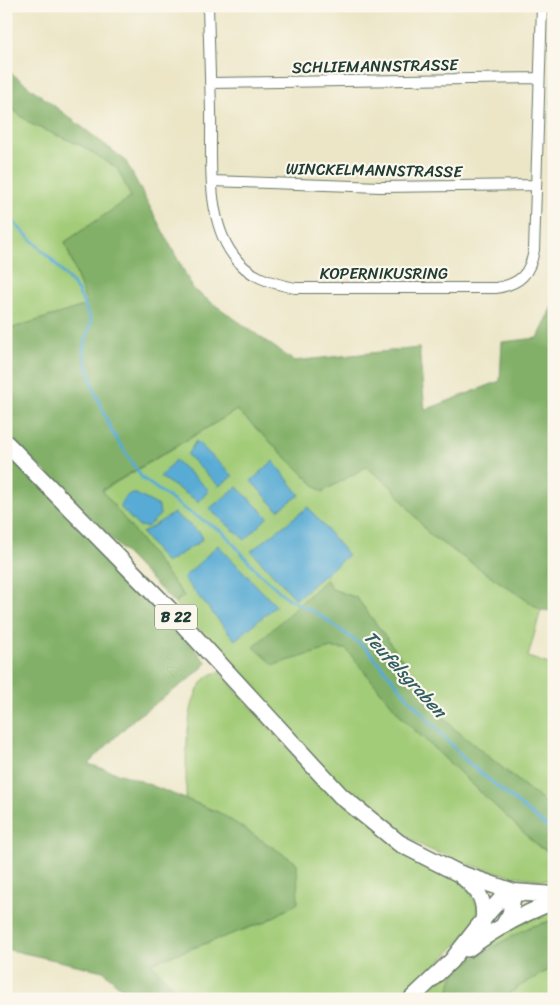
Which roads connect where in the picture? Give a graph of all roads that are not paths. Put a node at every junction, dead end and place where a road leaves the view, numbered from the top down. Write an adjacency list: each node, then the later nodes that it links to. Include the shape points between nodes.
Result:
1 (208, 6): 4 (street, KOPERNIKUSRING)
2 (542, 6): 3 (street, KOPERNIKUSRING)
3 (539, 78): 4 (street, SCHLIEMANNSTRASSE); 6 (street, KOPERNIKUSRING)
4 (210, 83): 5 (street, KOPERNIKUSRING)
5 (212, 181): 6 (street, WINCKELMANNSTRASSE, via 390,187); 6 (street, KOPERNIKUSRING, via 218,222 233,256 258,278 295,288 510,286 520,280 532,261)
6 (535, 184)
7 (6, 443): 8 (main road, B 22, via 168,608 341,796 399,842)
8 (458, 873): 9 (main road, B 22); 12 (main road, via 481,896)
9 (512, 891): 10 (main road, B 22); 12 (main road, via 490,911); 13 (main road, via 510,914)
10 (554, 895)
11 (554, 902): 13 (main road)
12 (484, 922): 14 (main road)
13 (502, 927): 14 (main road)
14 (451, 961): 15 (main road)
15 (411, 999)

